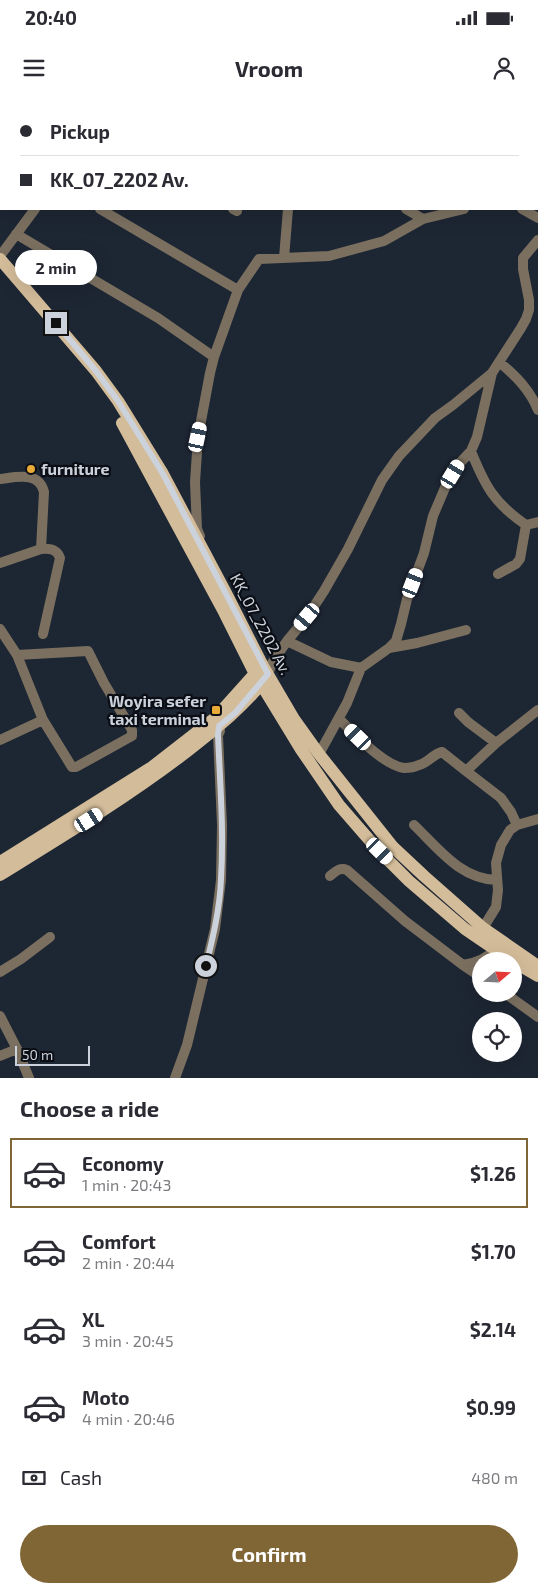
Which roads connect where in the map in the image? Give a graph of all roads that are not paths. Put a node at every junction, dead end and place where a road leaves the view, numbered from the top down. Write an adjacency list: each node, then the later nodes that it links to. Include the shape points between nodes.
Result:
1 (102, 210): 12 (street)
2 (288, 210): 10 (street)
3 (408, 210): 6 (street)
4 (460, 210): 6 (street)
5 (28, 211): 7 (street)
6 (423, 219): 10 (street, via 384,241 329,256)
7 (16, 234): 9 (street); 13 (street, via 158,318)
8 (538, 240): 14 (street, via 522,263 529,310)
9 (0, 257): 24 (main road, KK_07_2202 Av., via 118,401 163,474)
10 (284, 258): 12 (street, via 259,259)
11 (0, 268): 32 (main road, via 73,352 106,396)
12 (238, 290): 13 (street)
13 (214, 357): 24 (street, via 198,437 195,482 197,529)
14 (499, 362): 15 (street); 16 (street, via 524,386)
15 (492, 373): 17 (street); 28 (street, via 434,418 399,456 382,480 324,591)
16 (538, 410)
17 (471, 451): 20 (street, via 493,496 508,513); 29 (street, via 447,483 433,516 396,641)
18 (0, 479): 21 (street, via 33,477 43,486)
19 (538, 522): 20 (street)
20 (526, 525): 23 (street, via 520,559)
21 (42, 549): 22 (street); 27 (street, via 54,549 60,558)
22 (0, 563)
23 (498, 574)
24 (226, 593): 32 (main road, KK_07_2202 Av.)
25 (0, 629): 30 (street)
26 (466, 630): 29 (street)
27 (43, 634)
28 (287, 641): 31 (street, via 331,662); 32 (street)
29 (389, 648): 31 (street)
30 (17, 655): 36 (street); 36 (street, via 88,651 132,736 72,767)
31 (361, 668): 35 (street)
32 (264, 672): 37 (main road); 40 (main road, KK_07_2202 Av.); 51 (main road, via 300,748 339,805 409,881)
33 (538, 710): 39 (street)
34 (459, 713): 39 (street)
35 (339, 719): 40 (street); 41 (street, via 375,753 394,765 404,768 421,765 442,752)
36 (44, 720): 38 (street)
37 (217, 722): 45 (main road, via 152,767); 46 (main road, via 154,777); 65 (street, via 222,825 217,919 187,1045)
38 (0, 740)
39 (496, 743): 41 (street)
40 (319, 754): 49 (main road, KK_07_2202 Av., via 393,846)
41 (466, 771): 43 (street, via 501,798)
42 (538, 819): 43 (street)
43 (517, 824): 48 (street, via 501,845 496,863)
44 (414, 825): 48 (street, via 465,872 486,880)
45 (0, 862)
46 (0, 875)
47 (330, 876): 53 (street, via 342,868 347,870 405,921)
48 (497, 880): 49 (street, via 496,907)
49 (483, 928): 54 (main road, KK_07_2202 Av.)
50 (50, 937): 57 (street)
51 (494, 949): 52 (main road); 53 (street, via 489,956)
52 (498, 952)
53 (463, 965): 56 (street)
54 (538, 966)
55 (522, 967): 58 (main road)
56 (472, 971)
57 (0, 972)
58 (538, 976)
59 (517, 1002): 61 (street)
60 (0, 1016): 62 (street)
61 (538, 1017)
62 (17, 1049): 63 (street); 64 (street)
63 (0, 1056)
64 (29, 1078)
65 (175, 1078)

